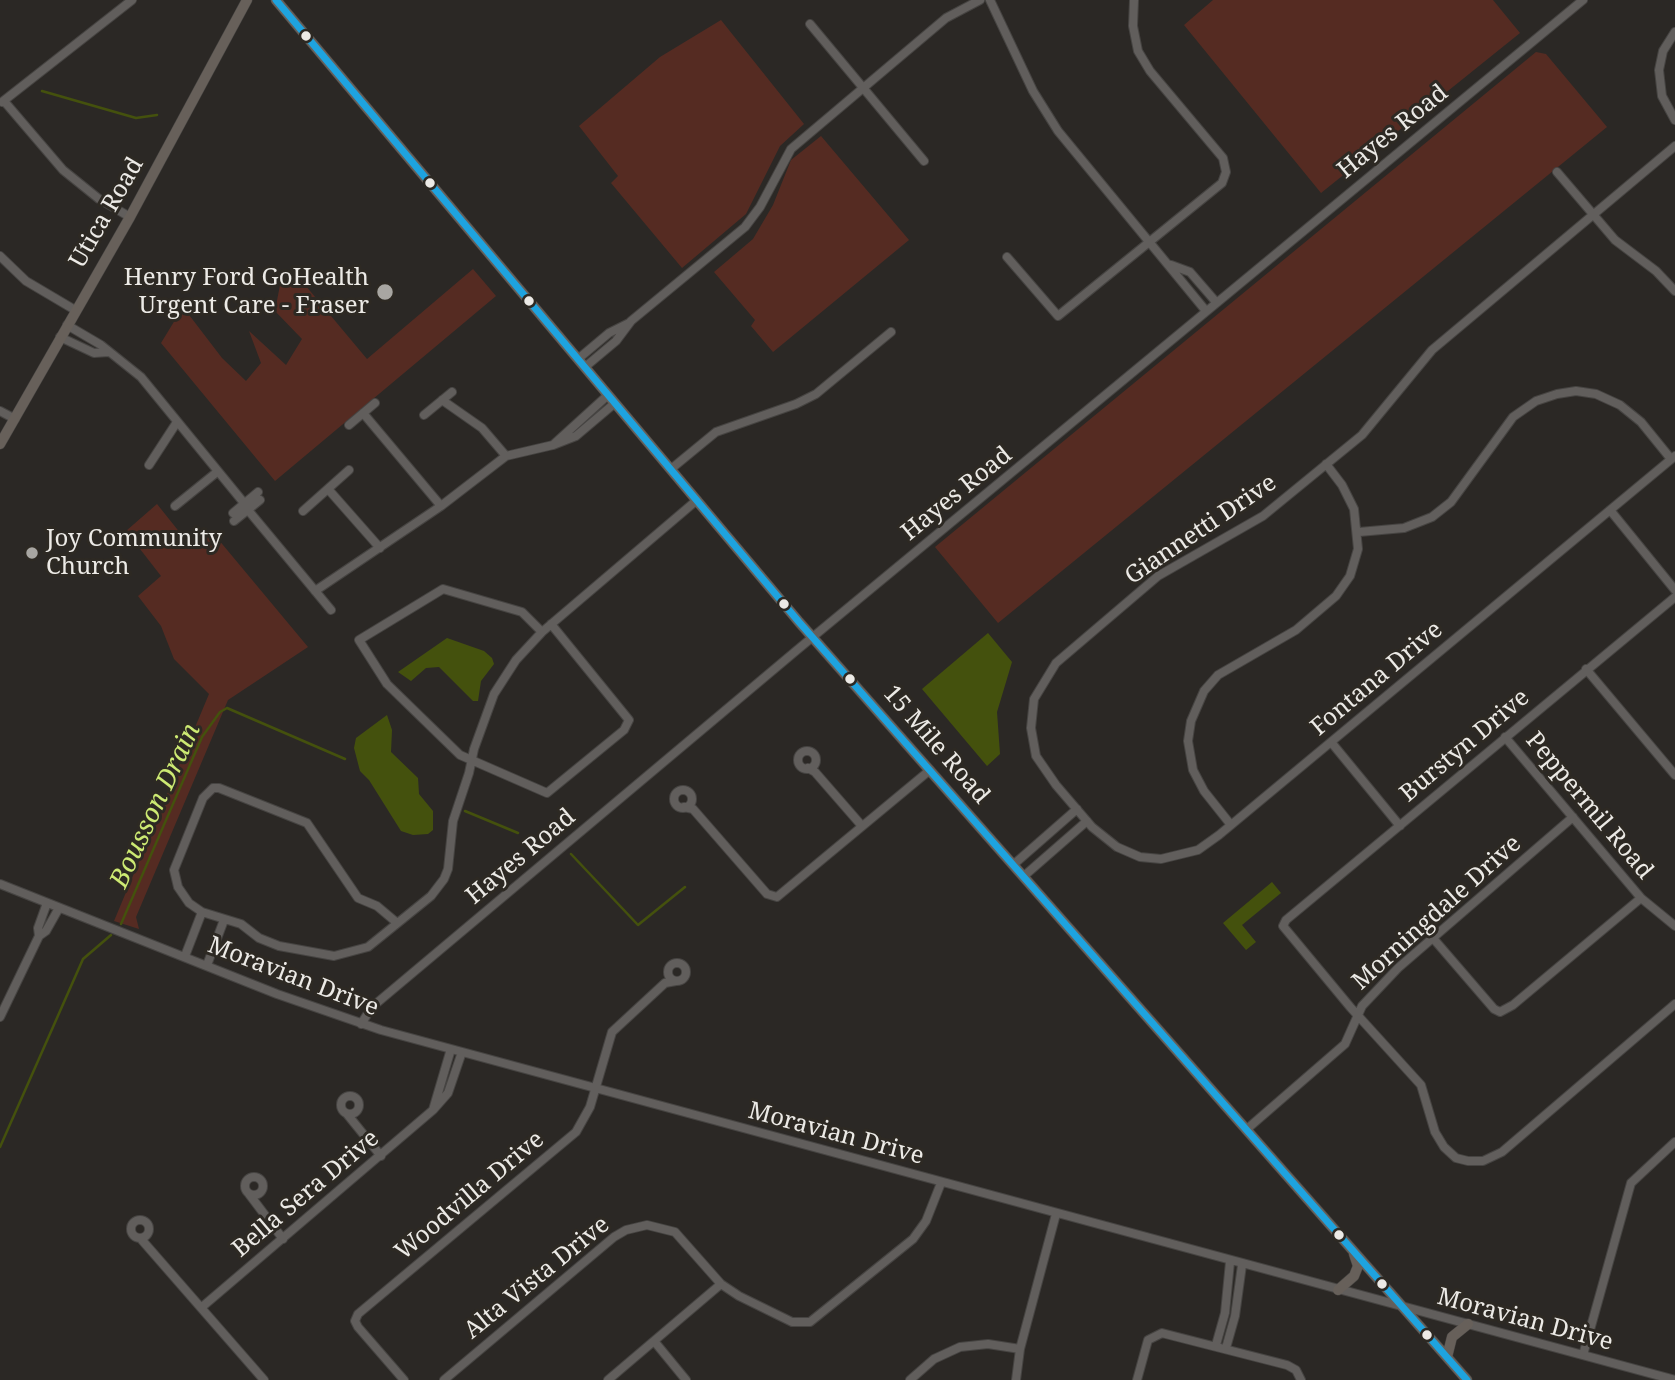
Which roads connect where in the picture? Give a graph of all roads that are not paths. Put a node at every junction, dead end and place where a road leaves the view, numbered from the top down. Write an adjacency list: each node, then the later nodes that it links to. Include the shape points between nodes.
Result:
1 (132, 0): 11 (street)
2 (247, 0): 17 (main road, Utica Road)
3 (275, 0): 31 (main road, 15 Mile Road)
4 (980, 0): 10 (street, via 946,18)
5 (990, 0): 18 (street, via 1043,109)
6 (1134, 0): 18 (street, via 1135,40 1143,60 1223,158 1226,172 1216,189)
7 (1577, 2): 23 (street, Hayes Road)
8 (810, 24): 10 (street)
9 (1675, 32): 12 (street, via 1659,70 1662,96)
10 (862, 87): 14 (street); 26 (street, via 790,149 745,227)
11 (2, 103): 17 (street, via 63,170)
12 (1675, 120)
13 (1675, 146): 16 (street, Giannetti Drive)
14 (924, 161)
15 (1557, 172): 16 (street)
16 (1594, 215): 22 (street, via 1615,240); 46 (street, Giannetti Drive, via 1432,349 1376,421)
17 (130, 218): 24 (main road, Utica Road)
18 (1152, 242): 20 (street, via 1058,316); 21 (street)
19 (0, 256): 24 (street, via 26,281)
20 (1007, 257)
21 (1171, 265): 23 (street, via 1190,272); 25 (street)
22 (1675, 291)
23 (1216, 302): 25 (street, Hayes Road)
24 (75, 310): 27 (main road, Utica Road)
25 (1206, 311): 68 (street, Hayes Road)
26 (631, 321): 31 (street); 32 (street, via 616,341)
27 (67, 325): 29 (main road, Utica Road); 30 (street)
28 (891, 332): 48 (street, via 816,394 716,432)
29 (60, 337): 30 (street, via 94,353); 40 (main road, Utica Road)
30 (109, 352): 41 (street, via 141,377)
31 (578, 359): 32 (main road, 15 Mile Road)
32 (585, 367): 34 (main road, 15 Mile Road)
33 (452, 392): 35 (street)
34 (612, 399): 44 (street, via 576,436); 48 (main road, 15 Mile Road)
35 (442, 401): 39 (street); 44 (street, via 482,428)
36 (375, 403): 38 (street)
37 (0, 411): 40 (street)
38 (363, 413): 42 (street); 55 (street)
39 (424, 415)
40 (15, 419): 43 (main road, Utica Road)
41 (177, 422): 47 (street); 50 (street)
42 (349, 425)
43 (0, 444)
44 (506, 456): 55 (street)
45 (1673, 458): 57 (street, Fontana Drive); 60 (street, via 1620,405 1597,394 1557,394 1535,401 1513,418 1451,502 1432,517 1404,528)
46 (1326, 464): 60 (street, via 1348,494); 77 (street, Giannetti Drive, via 1251,525 1158,576 1056,663 1034,699 1032,741 1045,772)
47 (149, 465)
48 (671, 469): 53 (main road, 15 Mile Road)
49 (349, 470): 51 (street)
50 (218, 472): 54 (street); 56 (street)
51 (328, 489): 58 (street); 61 (street)
52 (259, 496): 56 (street)
53 (697, 500): 66 (street); 68 (main road, 15 Mile Road)
54 (175, 506)
55 (441, 506): 61 (street)
56 (246, 507): 59 (street); 63 (street)
57 (1610, 510): 62 (street); 71 (street, Fontana Drive)
58 (303, 511)
59 (234, 517)
60 (1359, 532): 80 (street, via 1355,564 1336,596 1286,637 1218,675 1197,704 1188,741 1193,770)
61 (380, 548): 63 (street)
62 (1675, 590)
63 (315, 591): 65 (street)
64 (1675, 597): 69 (street, Burstyn Drive)
65 (331, 610)
66 (551, 624): 67 (street); 72 (street, via 625,713 627,727 547,793)
67 (542, 632): 72 (street, via 494,694); 72 (street, via 522,612 443,589 359,640 387,684 460,755)
68 (813, 636): 74 (main road, 15 Mile Road); 103 (street, Hayes Road, via 372,1007)
69 (1586, 669): 70 (street, Burstyn Drive); 75 (street)
70 (1506, 737): 78 (street, Peppermil Road); 81 (street, Burstyn Drive)
71 (1331, 742): 80 (street, Fontana Drive); 81 (street)
72 (472, 761): 91 (street, via 453,821 444,879 431,896)
73 (813, 768): 82 (street)
74 (930, 770): 82 (street); 83 (main road, 15 Mile Road)
75 (1675, 775)
76 (688, 808): 76 (street, via 691,800 686,790 676,794 675,802); 82 (street, via 773,898)
77 (1077, 809): 79 (street, Fontana Drive); 83 (street)
78 (1573, 817): 86 (street, Peppermil Road); 94 (street, Morningdale Drive)
79 (1087, 821): 80 (street, Fontana Drive, via 1117,847 1161,859 1198,850); 84 (street)
80 (1231, 825)
81 (1400, 826): 102 (street, Burstyn Drive, via 1283,926)
82 (862, 827)
83 (1013, 864): 84 (main road, 15 Mile Road)
84 (1024, 877): 109 (main road, 15 Mile Road)
85 (0, 884): 87 (street, Moravian Drive)
86 (1641, 898): 92 (street, Peppermil Road); 94 (street, via 1500,1012)
87 (47, 903): 88 (street, Moravian Drive); 93 (street)
88 (59, 908): 93 (street); 95 (street, Moravian Drive)
89 (202, 912): 90 (street); 91 (street, via 183,896 174,870 203,798 219,788 307,822 358,898); 95 (street)
90 (224, 920): 91 (street, via 241,924 268,942 334,956 368,947); 96 (street)
91 (396, 922)
92 (1675, 926)
93 (39, 936): 101 (street)
94 (1432, 937): 102 (street, Morningdale Drive, via 1362,1006)
95 (185, 956): 96 (street, Moravian Drive)
96 (207, 965): 103 (street, Moravian Drive)
97 (669, 973): 98 (street); 98 (street, via 672,965 683,966 685,976); 99 (street)
98 (676, 981): 99 (street)
99 (665, 983): 106 (street, Woodvilla Drive, via 612,1032)
100 (1675, 1004): 102 (street, via 1502,1152 1483,1161 1456,1157 1444,1147 1421,1085)
101 (0, 1017)
102 (1359, 1017): 109 (street, Morningdale Drive, via 1336,1054)
103 (361, 1024): 104 (street, Moravian Drive)
104 (451, 1049): 105 (street, Moravian Drive); 107 (street)
105 (462, 1052): 106 (street, Moravian Drive); 107 (street, Bella Sera Drive, via 449,1093)
106 (595, 1089): 112 (street, Moravian Drive); 134 (street, Woodvilla Drive, via 576,1132 358,1314 355,1321)
107 (433, 1110): 111 (street, Bella Sera Drive)
108 (352, 1116): 111 (street)
109 (1247, 1129): 119 (main road, 15 Mile Road)
110 (1675, 1142): 131 (street, via 1631,1183)
111 (381, 1156): 118 (street, Bella Sera Drive)
112 (941, 1183): 116 (street, Moravian Drive); 122 (street, Alta Vista Drive, via 926,1221 913,1239 810,1322 783,1319)
113 (249, 1193): 114 (street); 114 (street, via 246,1182 255,1177 264,1185); 115 (street)
114 (260, 1193): 115 (street)
115 (256, 1203): 118 (street)
116 (1056, 1214): 120 (street, Moravian Drive); 130 (street)
117 (144, 1236): 124 (street)
118 (283, 1239): 124 (street, Bella Sera Drive)
119 (1353, 1250): 123 (main road, via 1356,1272); 125 (main road, 15 Mile Road)
120 (1230, 1262): 121 (street, Moravian Drive); 128 (street, via 1225,1313)
121 (1242, 1265): 123 (street, Moravian Drive); 129 (street)
122 (722, 1284): 127 (street); 135 (street, Alta Vista Drive, via 675,1232 647,1225 626,1230)
123 (1338, 1290): 125 (street, Moravian Drive)
124 (201, 1307): 133 (street)
125 (1403, 1307): 126 (street, Moravian Drive); 132 (main road, 15 Mile Road)
126 (1468, 1324): 131 (street, Moravian Drive); 132 (main road, via 1451,1337)
127 (654, 1341): 136 (street); 137 (street)
128 (1216, 1345): 129 (street); 140 (street, via 1157,1334 1146,1343)
129 (1226, 1348): 141 (street, via 1291,1366)
130 (1020, 1349): 138 (street, via 988,1344 960,1347 934,1359); 139 (street)
131 (1583, 1355): 143 (street, Moravian Drive)
132 (1447, 1357): 142 (main road, 15 Mile Road)
133 (264, 1380)
134 (404, 1380)
135 (444, 1380)
136 (608, 1380)
137 (686, 1380)
138 (910, 1380)
139 (1016, 1380)
140 (1137, 1380)
141 (1301, 1380)
142 (1468, 1380)
143 (1675, 1380)

